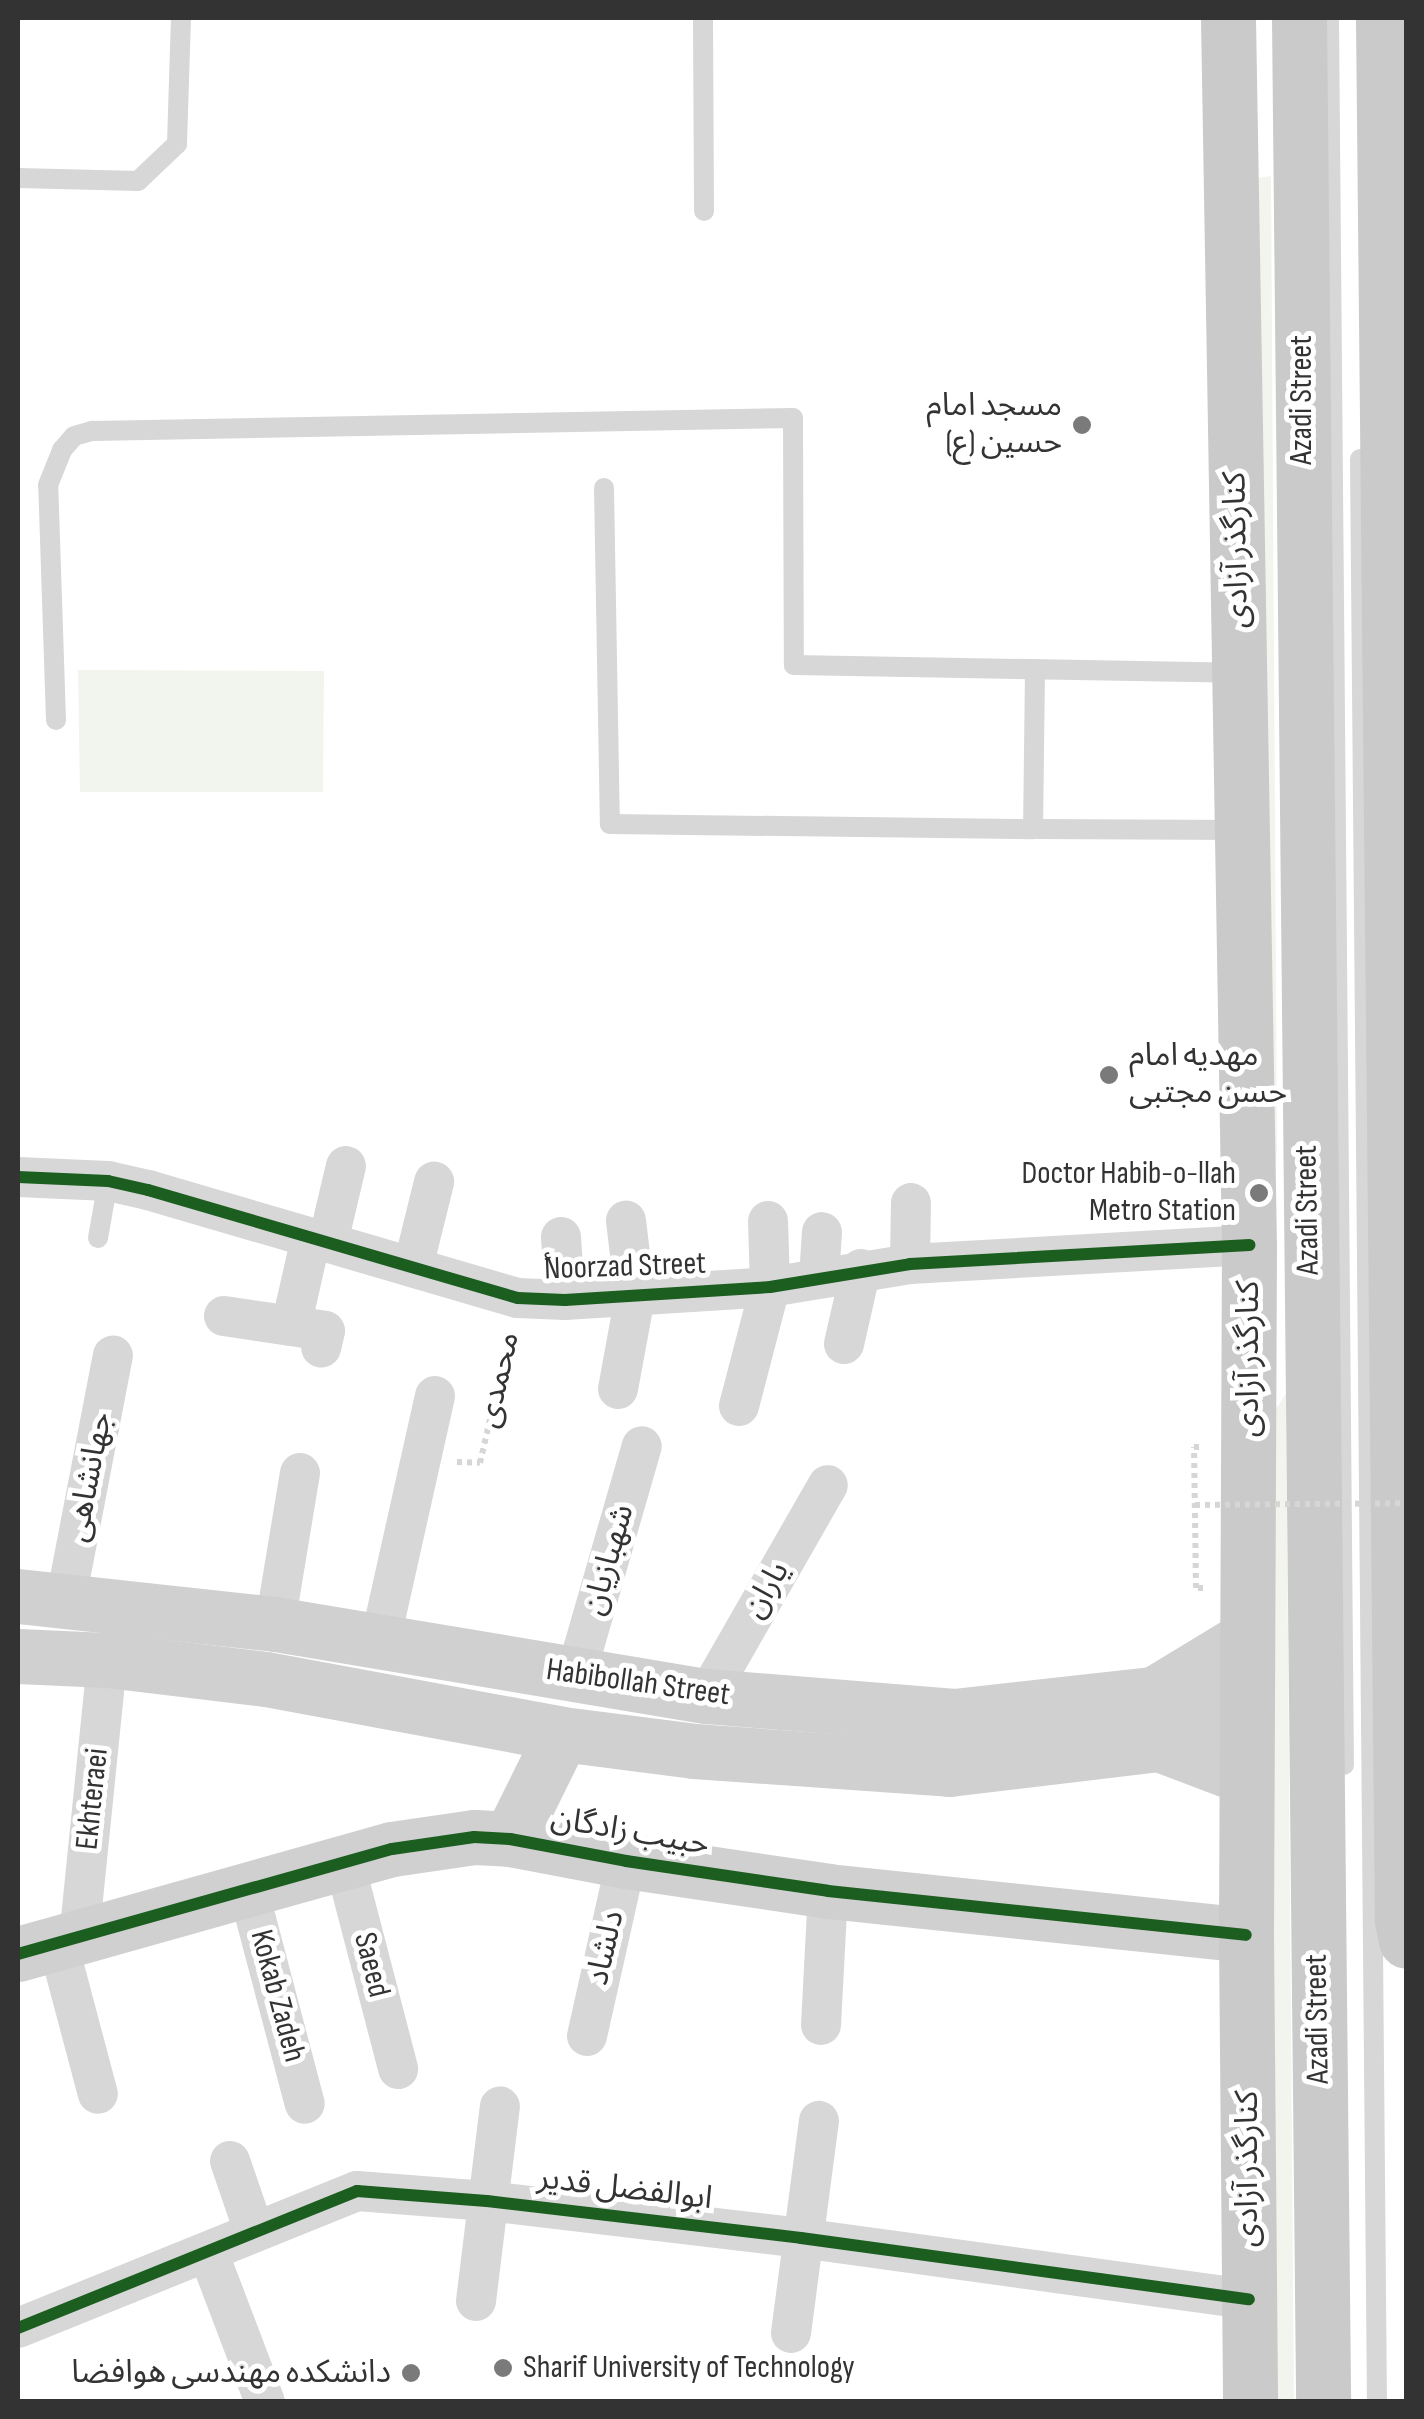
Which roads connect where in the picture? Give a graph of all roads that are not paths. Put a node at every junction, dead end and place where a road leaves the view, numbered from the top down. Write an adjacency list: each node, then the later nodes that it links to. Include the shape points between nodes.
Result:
1 (181, 18): 7 (lane, via 177,144 138,181)
2 (702, 18): 8 (lane)
3 (1228, 18): 12 (main road, کنارگذر آزادی)
4 (1299, 18): 16 (main road, Azadi Street)
5 (1329, 18): 58 (lane)
6 (1383, 18): 65 (main road)
7 (18, 178)
8 (704, 211)
9 (1360, 435): 86 (lane)
10 (604, 488): 14 (lane, via 610,824)
11 (1034, 670): 12 (lane); 13 (lane, via 794,665 792,418 92,430 62,450 48,485); 14 (lane)
12 (1239, 673): 15 (main road, کنارگذر آزادی)
13 (56, 720)
14 (1033, 829): 15 (lane)
15 (1242, 830): 28 (main road, کنارگذر آزادی)
16 (1307, 1155): 43 (main road); 85 (main road, Azadi Street)
17 (346, 1166): 27 (street)
18 (18, 1177): 19 (street, ٔNoorzad Street)
19 (108, 1181): 26 (lane); 27 (street, ٔNoorzad Street)
20 (434, 1182): 30 (street)
21 (911, 1204): 29 (street)
22 (768, 1221): 33 (street)
23 (626, 1222): 34 (street)
24 (822, 1232): 32 (street)
25 (562, 1236): 35 (street)
26 (98, 1238)
27 (320, 1240): 30 (street, ٔNoorzad Street); 36 (street, via 306,1337)
28 (1249, 1245): 29 (street, ٔNoorzad Street); 43 (main road, کنارگذر آزادی)
29 (910, 1264): 31 (street, ٔNoorzad Street)
30 (413, 1267): 35 (street, ٔNoorzad Street, via 518,1298)
31 (860, 1269): 32 (street, ٔNoorzad Street); 37 (street)
32 (819, 1278): 33 (street, ٔNoorzad Street)
33 (770, 1287): 34 (street, ٔNoorzad Street); 41 (street)
34 (635, 1296): 35 (street, ٔNoorzad Street); 39 (street)
35 (565, 1300)
36 (224, 1316)
37 (844, 1344)
38 (113, 1356): 46 (street, جهانشاهی)
39 (618, 1389)
40 (436, 1396): 49 (street, محمدی)
41 (740, 1406)
42 (642, 1446): 52 (street, شهبازیان)
43 (1250, 1446): 48 (main road, کنارگذر آزادی)
44 (300, 1473): 47 (street)
45 (828, 1485): 53 (street, یاران)
46 (42, 1597): 47 (main road, Habibollah Street)
47 (276, 1624): 49 (main road, Habibollah Street)
48 (1246, 1638): 54 (main road, Habibollah Street); 57 (main road, کنارگذر آزادی)
49 (380, 1642): 52 (main road, Habibollah Street)
50 (18, 1656): 51 (main road, Habibollah Street)
51 (107, 1660): 55 (main road, Habibollah Street, via 266,1680); 66 (street, Ekhteraei)
52 (576, 1674): 53 (main road, Habibollah Street)
53 (707, 1696): 54 (main road, Habibollah Street, via 954,1716); 56 (main road)
54 (1156, 1719): 56 (main road, Habibollah Street, via 949,1770); 57 (main road, Habibollah Street)
55 (562, 1734): 56 (main road, Habibollah Street); 59 (main road)
56 (694, 1751)
57 (1246, 1777): 64 (main road, کنارگذر آزادی)
58 (1344, 1786)
59 (510, 1839): 60 (main road, حبیب زادگان); 61 (main road, حبیب زادگان, via 440,1840)
60 (626, 1861): 63 (main road, حبیب زادگان); 68 (street, دلشاد)
61 (344, 1862): 62 (main road, حبیب زادگان); 69 (street, Saeed)
62 (248, 1889): 66 (main road, حبیب زادگان); 71 (street, Kokab Zadeh)
63 (828, 1891): 64 (main road, حبیب زادگان); 67 (street)
64 (1246, 1935): 79 (main road, کنارگذر آزادی)
65 (1406, 1940)
66 (51, 1945): 70 (street)
67 (821, 2025)
68 (586, 2036)
69 (398, 2069)
70 (98, 2094)
71 (305, 2104)
72 (500, 2106): 75 (street)
73 (819, 2122): 77 (street)
74 (230, 2162): 76 (street)
75 (488, 2200): 76 (street, ابوالفضل قدیر, via 357,2192); 77 (street, ابوالفضل قدیر); 80 (street)
76 (254, 2231): 78 (street, ابوالفضل قدیر)
77 (801, 2238): 79 (street, ابوالفضل قدیر); 82 (street)
78 (208, 2252): 81 (street, ابوالفضل قدیر); 83 (street)
79 (1249, 2299): 84 (main road, کنارگذر آزادی)
80 (476, 2301)
81 (18, 2328)
82 (791, 2333)
83 (265, 2402)
84 (1250, 2402)
85 (1323, 2402)
86 (1377, 2402)

